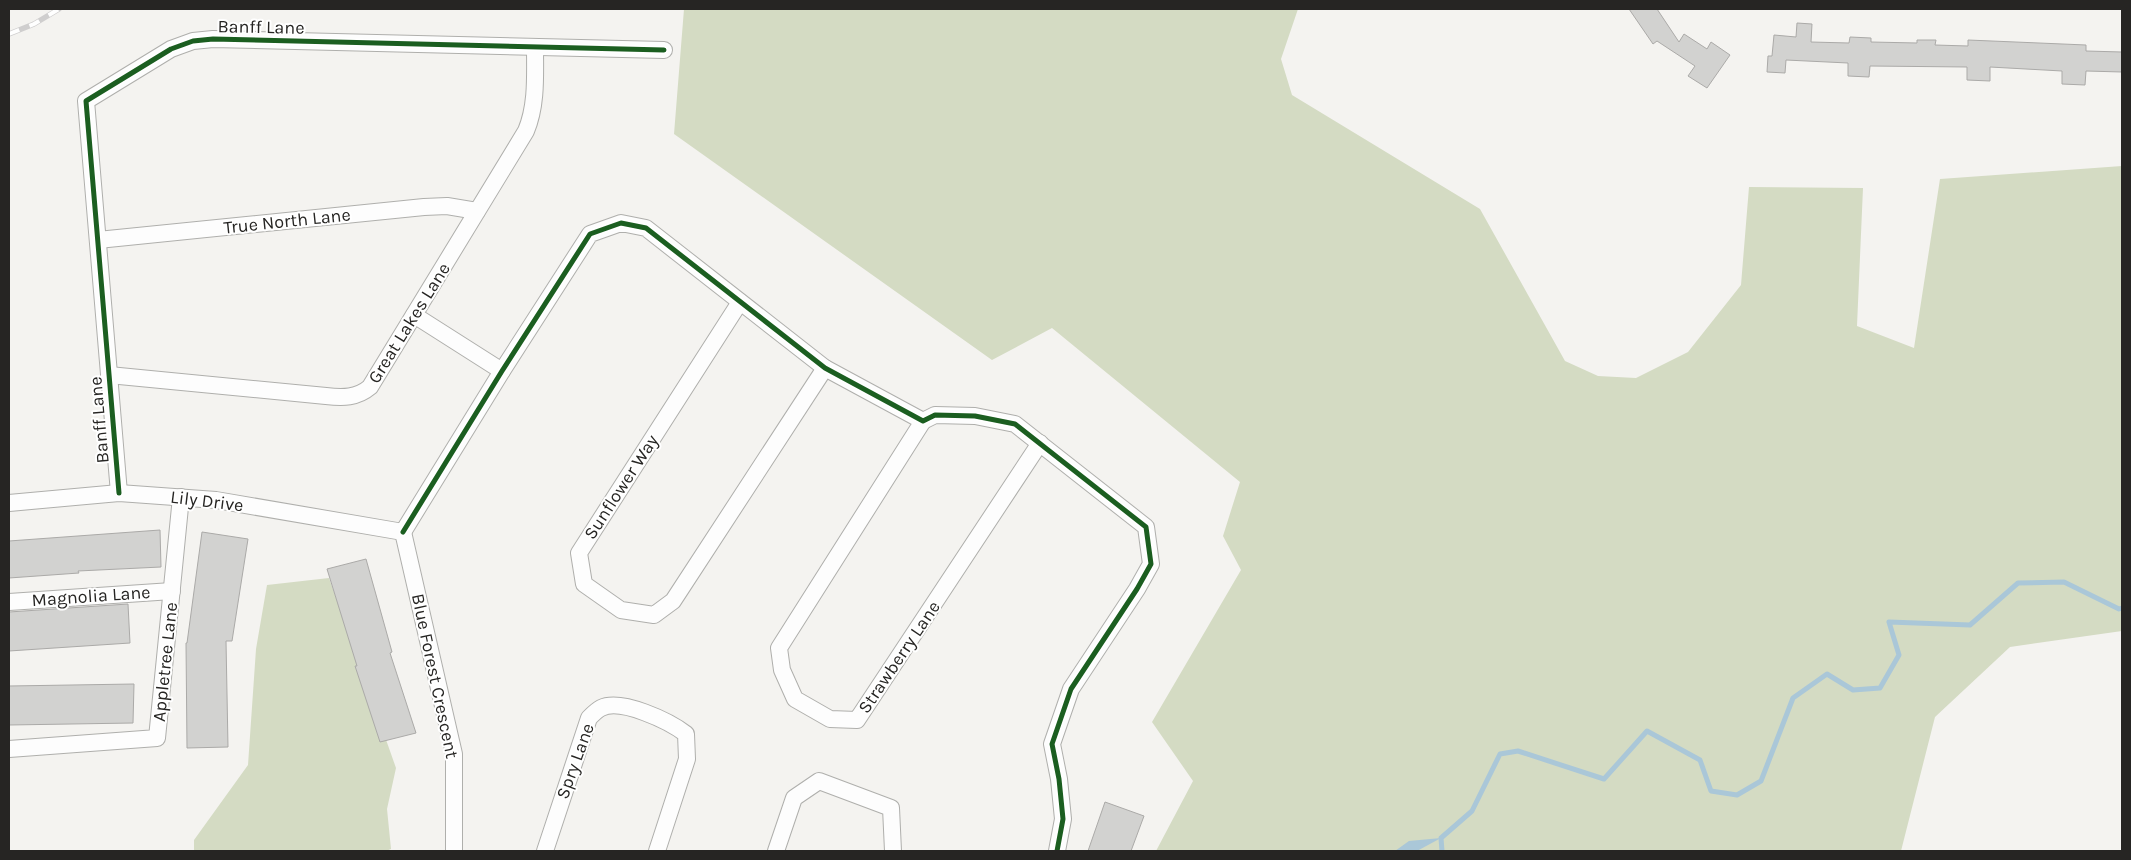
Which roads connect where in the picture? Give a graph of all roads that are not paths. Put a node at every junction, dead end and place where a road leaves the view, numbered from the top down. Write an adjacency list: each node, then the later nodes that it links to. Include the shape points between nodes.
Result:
1 (536, 47): 2 (street, Banff Lane); 3 (street, Great Lakes Lane, via 532,118); 4 (street, Banff Lane, via 213,39 193,41 171,49 86,101)
2 (664, 50)
3 (477, 210): 4 (street, True North Lane, via 424,207); 6 (street, Great Lakes Lane)
4 (98, 240): 9 (street, Banff Lane)
5 (740, 302): 7 (street); 7 (street, Sunflower Way, via 579,553 584,584 621,610 654,615 673,601); 8 (street, via 646,228 621,223 590,234)
6 (414, 315): 8 (street); 9 (street, Great Lakes Lane, via 370,387 354,396)
7 (825, 368): 10 (street)
8 (502, 371): 15 (street)
9 (109, 375): 12 (street, Banff Lane)
10 (923, 420): 11 (street, via 935,415 975,416 1015,424); 11 (street, Strawberry Lane, via 780,648 782,670 796,699 830,719 857,720)
11 (1040, 444): 24 (street, via 1146,527 1151,564 1071,689 1052,744 1063,819)
12 (119, 492): 13 (street, Lily Drive); 14 (street, Lily Drive)
13 (181, 497): 15 (street, Lily Drive); 16 (street, Appletree Lane)
14 (9, 503)
15 (403, 532): 19 (street, Blue Forest Crescent, via 454,754)
16 (172, 590): 17 (street, Magnolia Lane); 18 (street, Appletree Lane, via 157,738)
17 (9, 602)
18 (9, 749)
19 (454, 851)
20 (544, 851): 21 (street, Spry Lane, via 589,718 601,707 626,706 672,723 686,734 687,759)
21 (657, 851)
22 (776, 851): 23 (street, via 794,798 818,781 891,808)
23 (894, 851)
24 (1057, 851)

